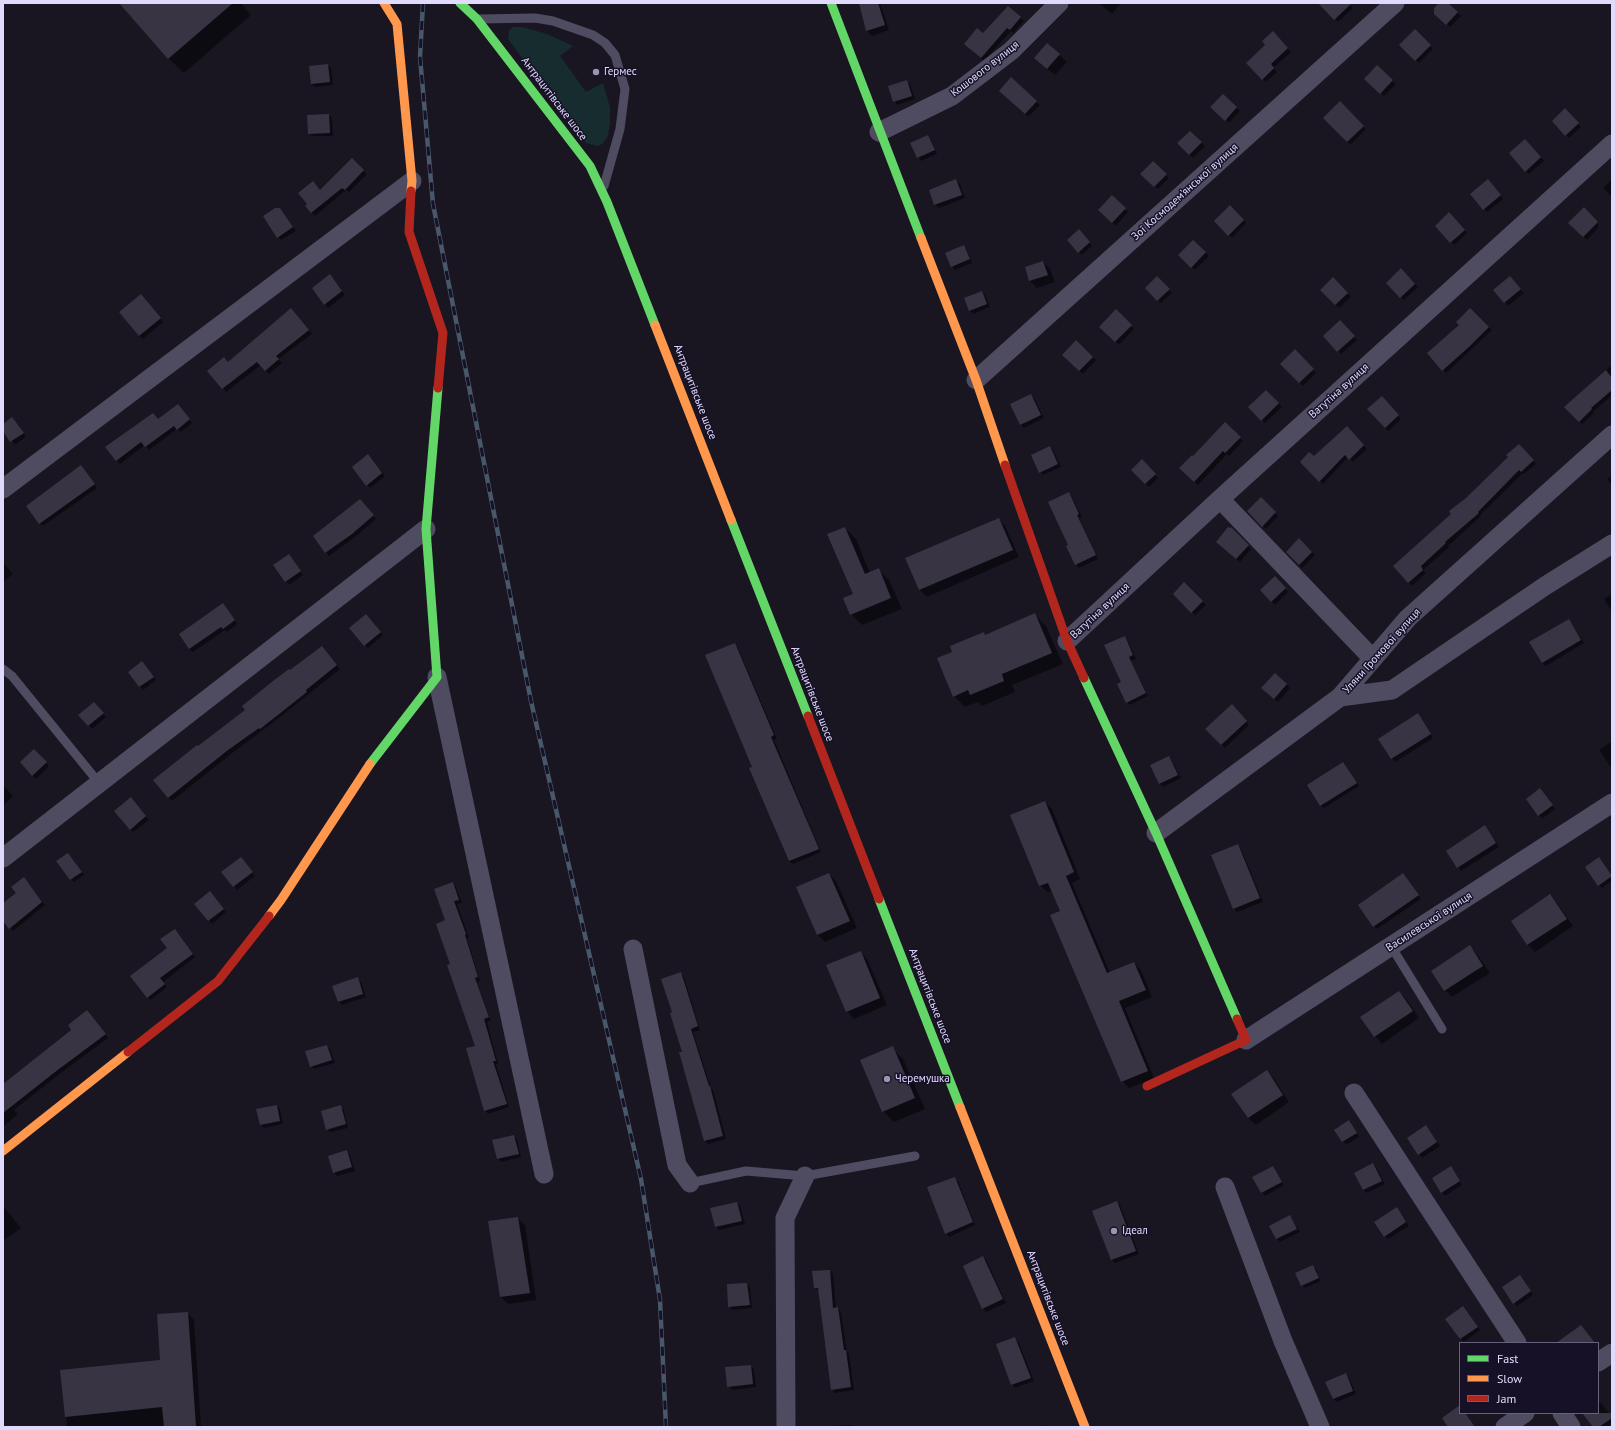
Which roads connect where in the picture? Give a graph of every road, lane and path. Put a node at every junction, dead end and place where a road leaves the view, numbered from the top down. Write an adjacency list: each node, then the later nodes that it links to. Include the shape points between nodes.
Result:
1 (384, 3): 9 (street, via 397,24)
2 (460, 3): 6 (street, Антрацитівське шосе)
3 (831, 3): 7 (street)
4 (1059, 3): 7 (street, Кошового вулиця, via 1011,51 952,96)
5 (1395, 3): 11 (street, Зої Космодем’янської вулиця)
6 (477, 19): 10 (street, Антрацитівське шосе, via 590,166); 10 (lane, via 535,18 553,21 593,35 605,43 615,55 625,89 620,129)
7 (879, 132): 11 (street)
8 (1612, 144): 14 (street, Ватутіна вулиця)
9 (412, 181): 13 (street); 15 (street, via 409,232 443,333)
10 (602, 191): 44 (street, Антрацитівське шосе)
11 (976, 380): 17 (street)
12 (1612, 435): 18 (street, Уляни Громової вулиця, via 1408,618)
13 (3, 490)
14 (1220, 499): 17 (street, Ватутіна вулиця); 18 (street)
15 (426, 529): 20 (street); 22 (street)
16 (1612, 544): 21 (street, via 1545,586 1392,690)
17 (1067, 641): 24 (street)
18 (1373, 659): 21 (street, Уляни Громової вулиця)
19 (3, 669): 22 (lane, via 12,676)
20 (437, 677): 32 (street, via 374,758 281,900 218,981); 34 (street)
21 (1340, 697): 24 (street, Уляни Громової вулиця)
22 (99, 783): 25 (street)
23 (1612, 803): 26 (street, Василевської вулиця)
24 (1156, 833): 29 (street)
25 (3, 858)
26 (1391, 946): 28 (lane); 29 (street, Василевської вулиця)
27 (633, 949): 36 (street, via 677,1165)
28 (1442, 1029)
29 (1246, 1040): 30 (street)
30 (1147, 1086)
31 (1354, 1093): 38 (street)
32 (3, 1151)
33 (915, 1156): 35 (lane)
34 (544, 1174)
35 (805, 1176): 36 (lane, via 746,1171); 43 (street, via 785,1218)
36 (690, 1183)
37 (1225, 1187): 45 (street, via 1283,1341)
38 (1515, 1342)
39 (1612, 1353): 40 (street)
40 (1599, 1361)
41 (1524, 1414): 46 (street)
42 (1563, 1414): 47 (street)
43 (786, 1427)
44 (1085, 1427)
45 (1320, 1427)
46 (1505, 1427)
47 (1571, 1427)

